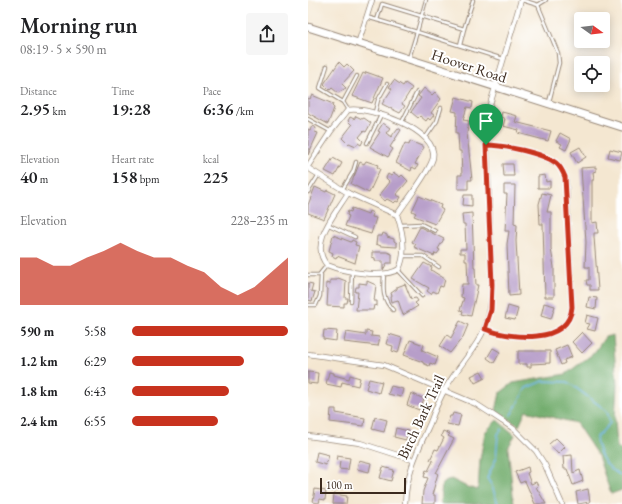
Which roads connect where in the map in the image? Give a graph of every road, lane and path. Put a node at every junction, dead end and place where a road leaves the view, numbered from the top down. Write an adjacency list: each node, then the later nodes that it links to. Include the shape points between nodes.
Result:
1 (372, 0): 9 (street)
2 (426, 0): 8 (lane)
3 (474, 0): 12 (lane)
4 (522, 0): 6 (lane); 16 (street, Birch Bark Trail)
5 (546, 0): 7 (lane)
6 (532, 1): 7 (lane)
7 (538, 5): 24 (lane, via 558,53 559,63)
8 (421, 16): 10 (lane, via 382,4); 12 (lane); 13 (lane)
9 (366, 17): 10 (lane); 14 (street)
10 (377, 20): 13 (lane)
11 (308, 27): 14 (main road, Hoover Road)
12 (464, 30): 15 (lane)
13 (417, 32): 15 (lane); 17 (lane)
14 (358, 44): 17 (main road, Hoover Road)
15 (460, 45): 16 (lane)
16 (503, 59): 21 (street, Birch Bark Trail)
17 (408, 60): 21 (main road, Hoover Road)
18 (327, 66): 23 (lane, via 320,88)
19 (357, 76): 23 (lane)
20 (387, 84): 27 (lane)
21 (494, 87): 24 (main road, Hoover Road); 35 (street, Birch Bark Trail, via 486,118)
22 (417, 92): 30 (lane)
23 (343, 102): 26 (lane)
24 (548, 104): 31 (main road, Hoover Road)
25 (441, 108): 33 (lane, via 437,121)
26 (348, 110): 27 (street); 32 (street)
27 (375, 112): 28 (street)
28 (381, 115): 30 (street); 34 (lane)
29 (308, 119): 32 (lane)
30 (401, 122): 33 (street)
31 (622, 127)
32 (331, 131): 37 (street)
33 (426, 137): 42 (street, via 432,146 433,159)
34 (367, 143)
35 (486, 145): 59 (street, Birch Bark Trail, via 492,284 491,310); 59 (street, via 504,146 548,159 557,164 563,172 566,182 572,307 566,326 547,335 520,336)
36 (356, 162): 39 (lane)
37 (308, 167): 38 (street)
38 (318, 176): 39 (street); 40 (lane)
39 (342, 190): 41 (street)
40 (308, 192)
41 (348, 193): 42 (street); 43 (street)
42 (397, 215): 44 (street)
43 (328, 224): 46 (lane); 48 (street, via 320,244 320,253)
44 (401, 225): 45 (lane, via 416,223); 47 (street)
45 (434, 231)
46 (355, 237)
47 (402, 256): 49 (lane, via 424,256); 50 (street)
48 (327, 265): 51 (street); 54 (lane)
49 (439, 267)
50 (398, 270): 52 (street); 55 (lane)
51 (352, 271): 52 (street); 56 (lane)
52 (384, 274): 58 (lane, via 384,300)
53 (308, 275): 54 (lane)
54 (321, 275): 57 (lane, via 320,299 316,305)
55 (422, 296)
56 (351, 301)
57 (308, 305)
58 (393, 310)
59 (485, 329): 61 (street, Birch Bark Trail)
60 (308, 354): 61 (street, via 384,365)
61 (444, 390): 63 (street, Birch Bark Trail); 65 (street, via 490,412 525,439 545,465)
62 (308, 436): 63 (street, via 360,443)
63 (413, 460): 64 (street, Birch Bark Trail)
64 (405, 504)
65 (562, 504)

